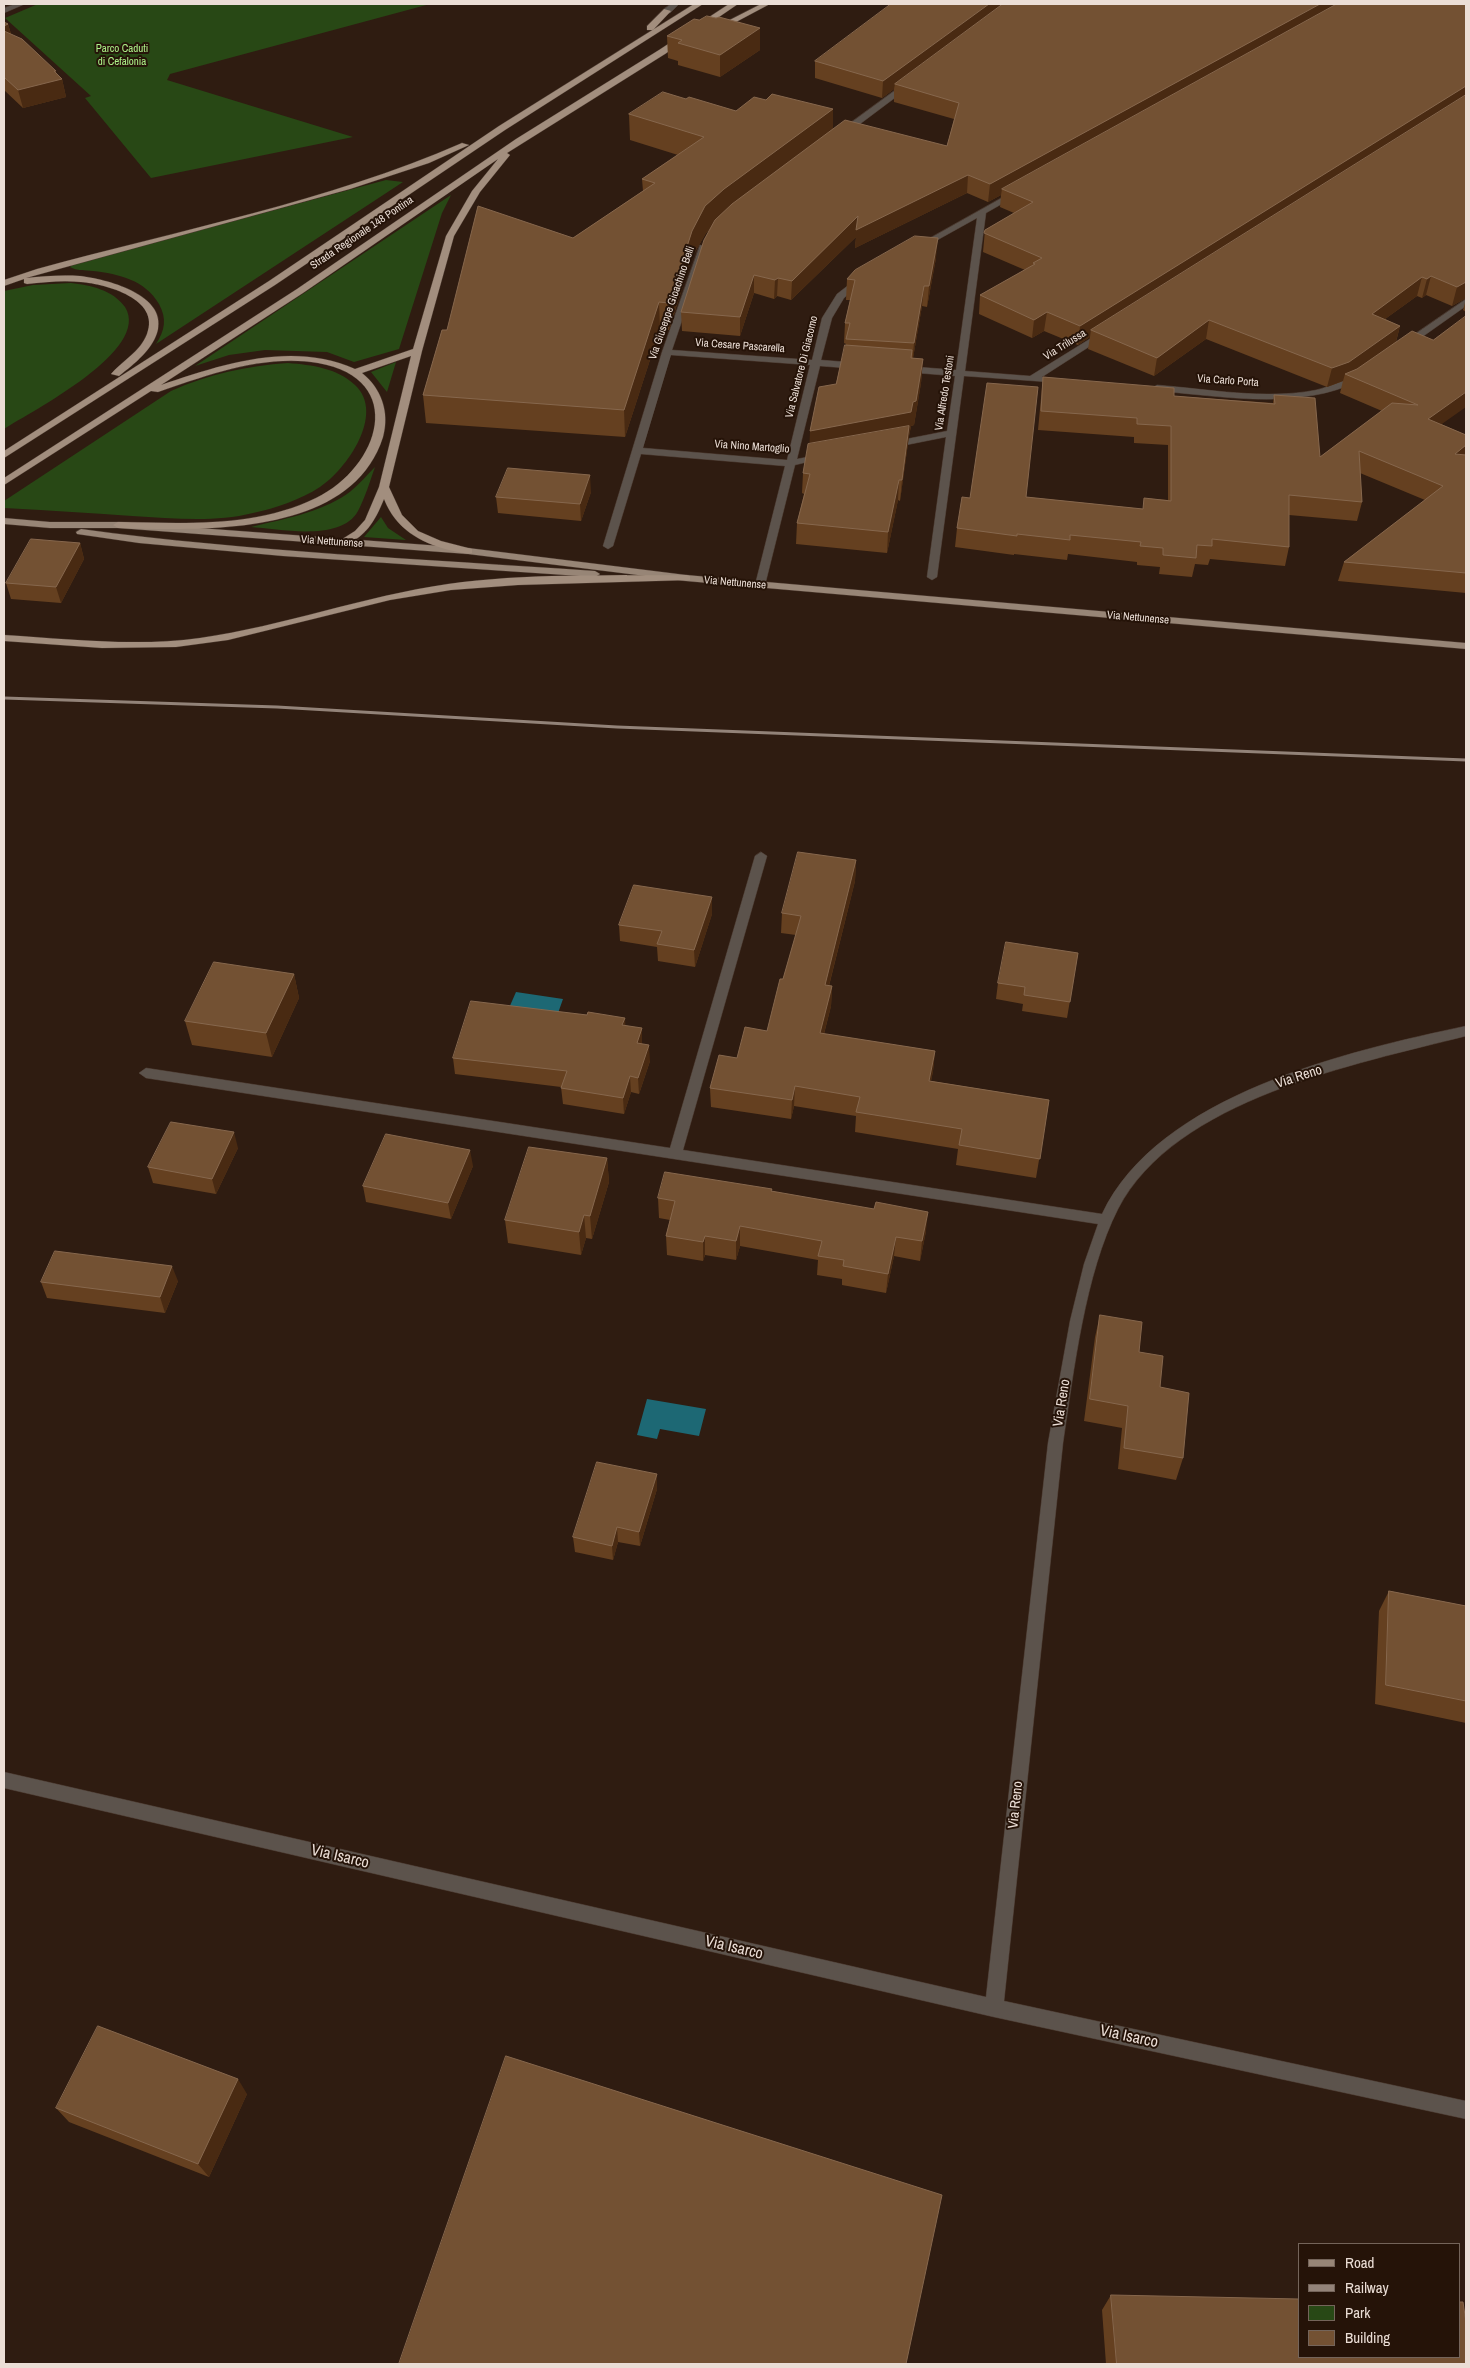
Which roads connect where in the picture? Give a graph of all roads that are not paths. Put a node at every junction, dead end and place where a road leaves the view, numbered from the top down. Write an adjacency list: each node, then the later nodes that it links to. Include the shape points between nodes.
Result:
1 (21, 4): 6 (street)
2 (675, 4): 7 (street)
3 (699, 4): 8 (highway, Strada Regionale 148 Pontina)
4 (734, 4): 9 (highway, Strada Regionale 148 Pontina)
5 (765, 4): 9 (highway)
6 (4, 11)
7 (667, 11): 8 (highway)
8 (630, 48): 11 (highway, Strada Regionale 148 Pontina)
9 (662, 52): 13 (highway, Strada Regionale 148 Pontina)
10 (915, 79): 12 (street)
11 (502, 128): 19 (highway, via 390,175); 35 (highway, Strada Regionale 148 Pontina, via 272,283)
12 (837, 137)
13 (519, 141): 22 (highway, via 484,180 456,224 446,246); 34 (highway, Strada Regionale 148 Pontina, via 300,291)
14 (1026, 188): 15 (street)
15 (982, 212): 17 (street); 30 (street, Via Alfredo Testoni)
16 (710, 236): 24 (street, Via Giuseppe Gioachino Belli, via 698,258)
17 (913, 250)
18 (869, 274): 25 (street, Via Salvatore Di Giacomo, via 854,283 834,304 827,318)
19 (4, 283): 35 (highway, via 58,279 98,282 130,293 151,312 154,325 142,349 121,371)
20 (1466, 302): 23 (street)
21 (1115, 326): 31 (street, Via Trilussa)
22 (418, 351): 28 (highway); 43 (highway)
23 (1396, 351)
24 (667, 352): 25 (street, Via Cesare Pascarella); 38 (street, Via Giuseppe Gioachino Belli)
25 (816, 362): 26 (street, Via Cesare Pascarella); 41 (street, Via Salvatore Di Giacomo)
26 (874, 367)
27 (893, 369): 30 (street)
28 (355, 372): 34 (highway, via 320,362 268,361 211,372); 46 (highway, via 379,399 379,430 366,461 328,496 296,510 229,525)
29 (1364, 373): 33 (street, Via Carlo Porta, via 1337,390 1300,396)
30 (961, 374): 31 (street); 36 (street, Via Alfredo Testoni)
31 (1032, 379): 32 (street)
32 (1072, 382)
33 (1151, 387)
34 (135, 396): 42 (highway, Strada Regionale 148 Pontina)
35 (71, 411): 39 (highway, Strada Regionale 148 Pontina)
36 (952, 433): 37 (street); 51 (street, Via Alfredo Testoni)
37 (876, 447)
38 (638, 450): 41 (street, Via Nino Martoglio); 49 (street, Via Giuseppe Gioachino Belli)
39 (4, 455)
40 (829, 456): 41 (street, Via Nino Martoglio)
41 (791, 463): 53 (street, Via Salvatore Di Giacomo)
42 (4, 482)
43 (384, 487): 48 (highway, via 370,521 359,533); 50 (highway, via 394,512 412,532 429,541)
44 (4, 521): 45 (main road, Via Nettunense)
45 (50, 525): 46 (main road, Via Nettunense); 47 (main road)
46 (118, 525): 48 (main road, Via Nettunense)
47 (139, 540): 48 (main road, via 311,547); 52 (main road, via 527,571)
48 (341, 542): 50 (main road, Via Nettunense)
49 (608, 546)
50 (468, 551): 52 (main road, Via Nettunense)
51 (932, 577)
52 (686, 578): 53 (main road, Via Nettunense); 54 (highway, via 563,580 448,587 276,627 183,643 111,644)
53 (760, 585): 55 (main road, Via Nettunense)
54 (4, 638)
55 (1466, 646)
56 (760, 856): 59 (street)
57 (1466, 1031): 60 (street, Via Reno, via 1294,1077 1234,1103 1198,1123 1153,1156 1124,1188)
58 (146, 1073): 59 (street)
59 (674, 1154): 60 (street)
60 (1107, 1220): 62 (street, Via Reno, via 1085,1286 1058,1426)
61 (4, 1780): 62 (street, Via Isarco)
62 (994, 2008): 63 (street, Via Isarco)
63 (1466, 2110)

